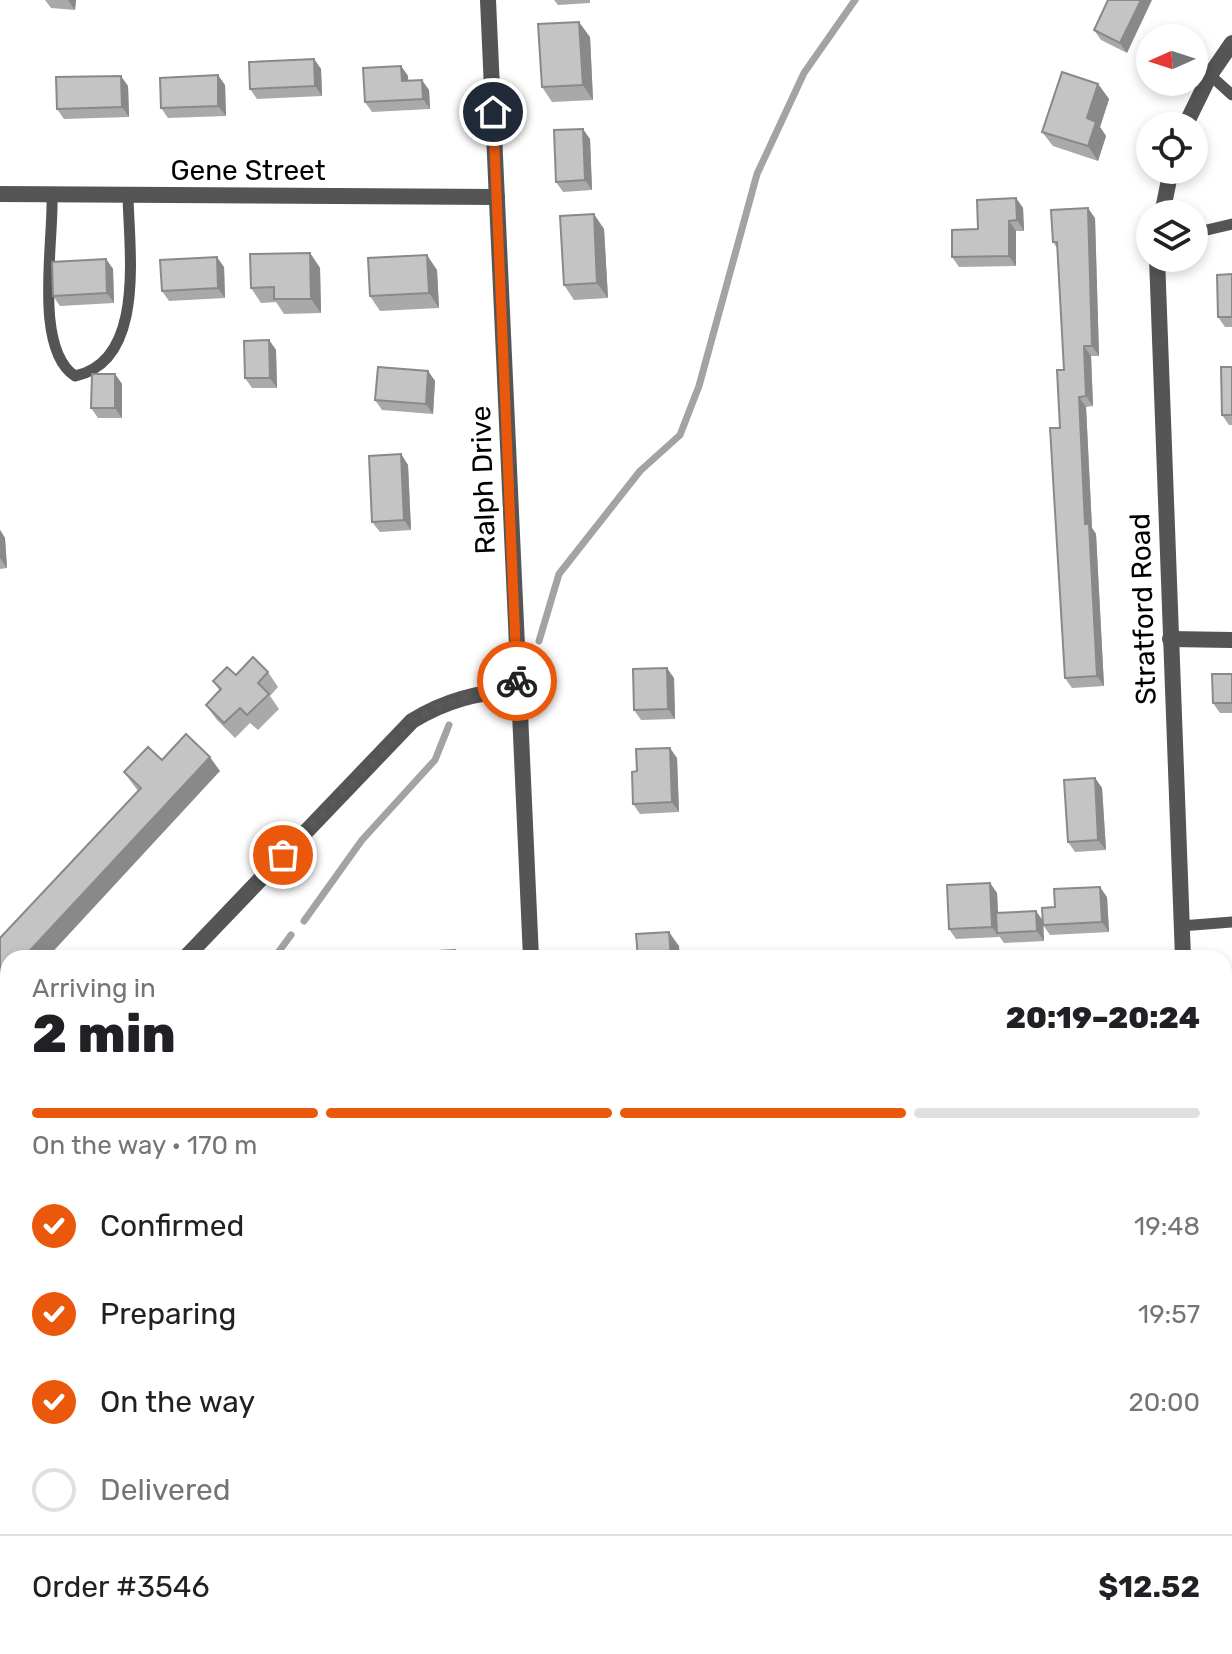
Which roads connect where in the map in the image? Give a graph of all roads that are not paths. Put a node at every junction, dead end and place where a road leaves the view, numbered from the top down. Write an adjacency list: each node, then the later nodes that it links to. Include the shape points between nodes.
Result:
1 (488, 0): 9 (street, Ralph Drive)
2 (1232, 43): 3 (street)
3 (1210, 75): 4 (lane); 5 (street)
4 (1232, 95)
5 (1192, 112)
6 (0, 194): 7 (street, Gene Street)
7 (52, 195): 8 (street, Gene Street); 8 (lane, via 52,326 56,355 75,376 92,373 122,340)
8 (128, 196): 9 (street, Gene Street)
9 (497, 197): 15 (street, Ralph Drive)
10 (1232, 224): 11 (lane)
11 (1208, 230)
12 (1157, 272): 13 (street, Stratford Road)
13 (1170, 639): 14 (street); 17 (street, Stratford Road)
14 (1232, 640)
15 (517, 689): 18 (street, via 464,696 412,721); 19 (street, Ralph Drive)
16 (1232, 922): 17 (lane)
17 (1181, 926): 20 (street, Stratford Road)
18 (193, 950)
19 (531, 950)
20 (1182, 950)

